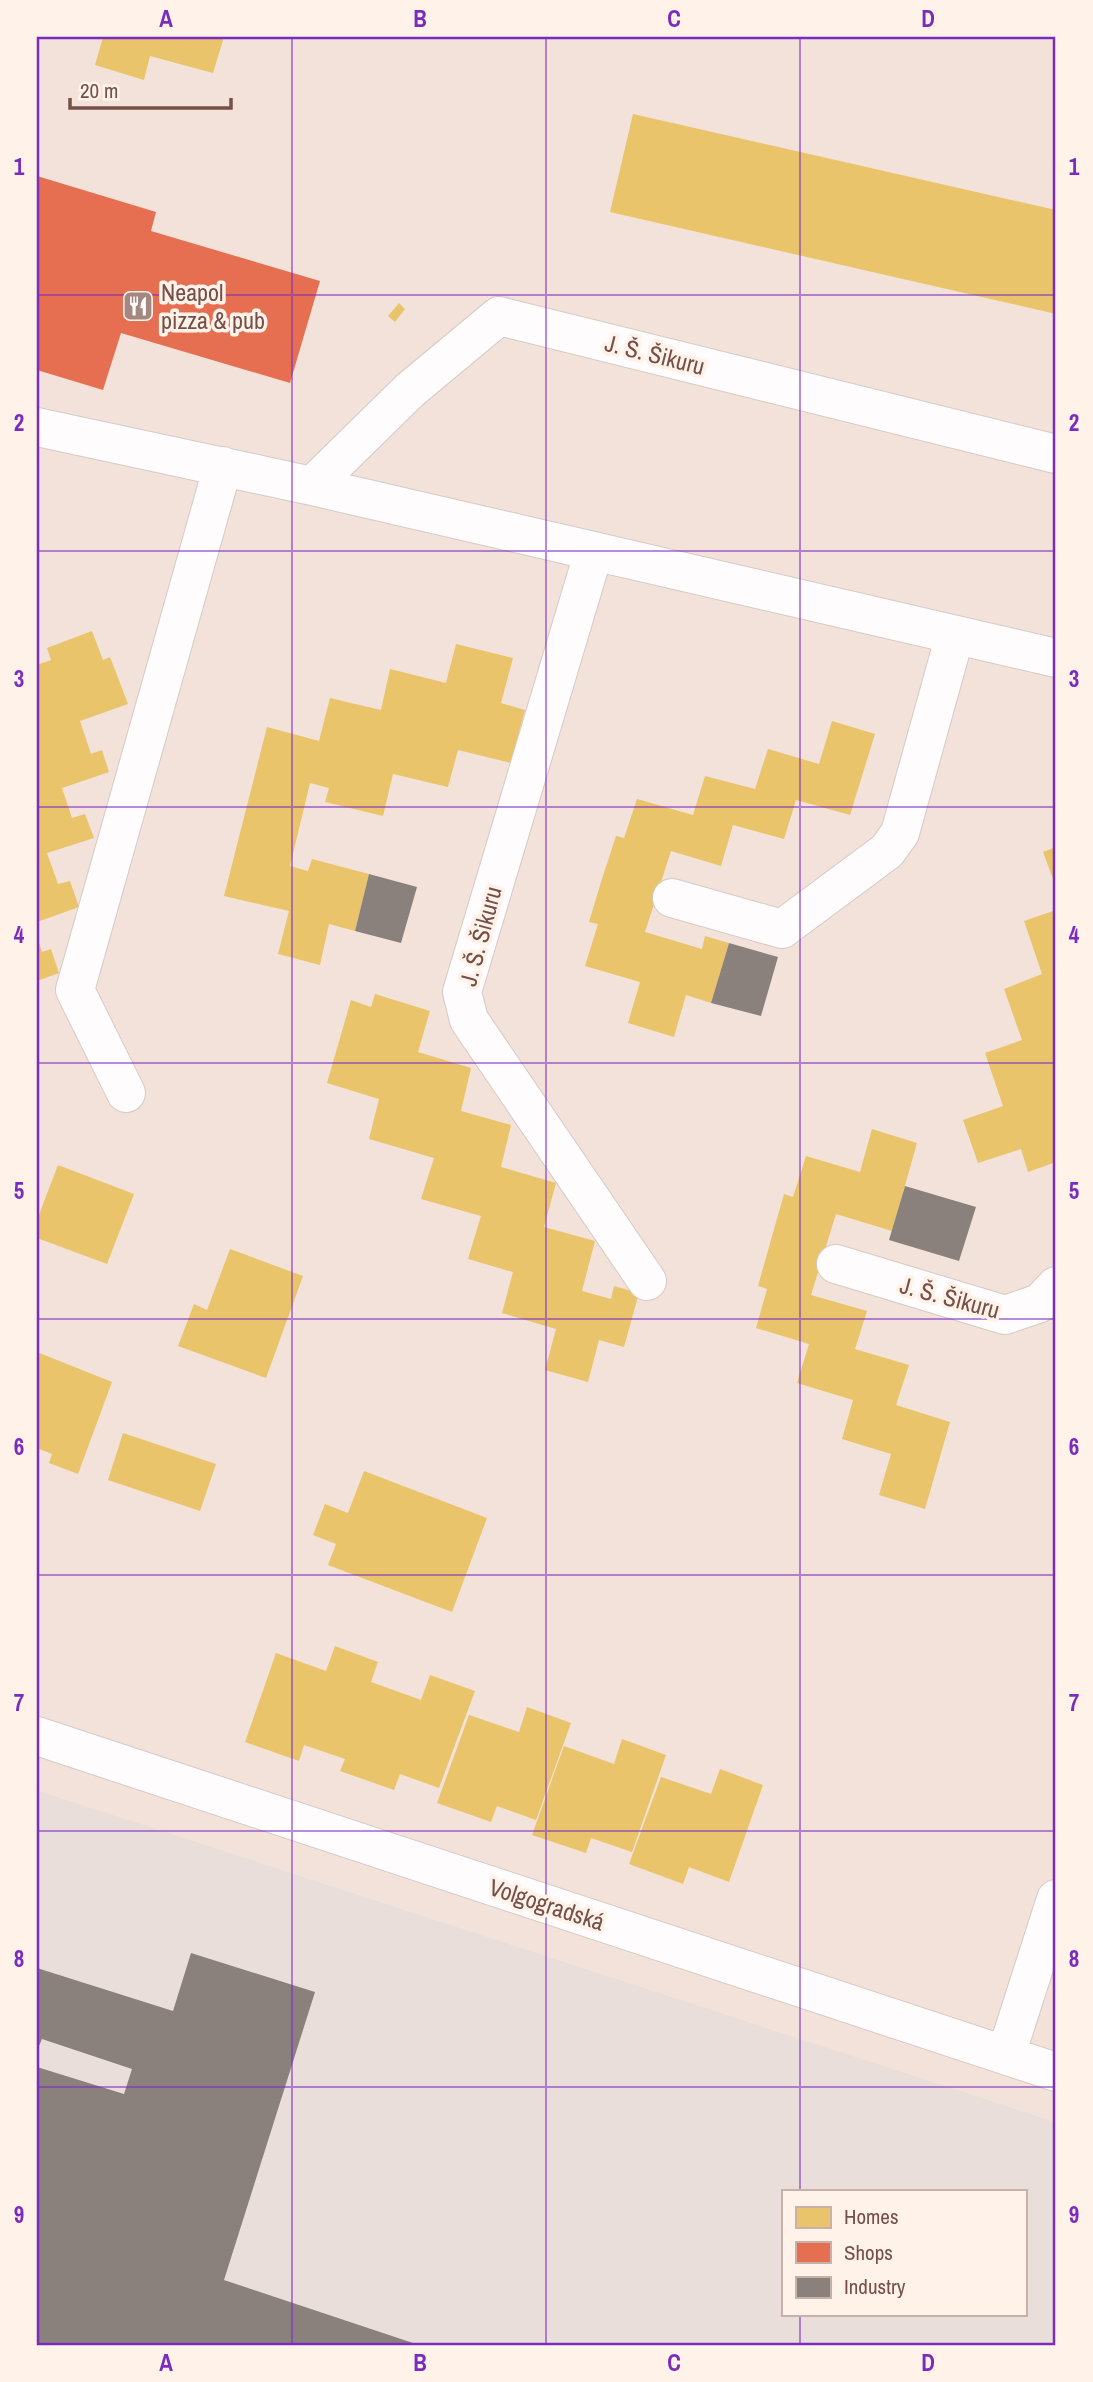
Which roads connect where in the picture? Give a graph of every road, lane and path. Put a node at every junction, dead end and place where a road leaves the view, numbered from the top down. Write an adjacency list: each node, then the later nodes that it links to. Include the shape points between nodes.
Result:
1 (37, 427): 3 (street)
2 (1056, 454): 4 (street, J. Š. Šikuru, via 499,316 410,390)
3 (223, 466): 4 (street); 9 (street, via 75,990)
4 (312, 486): 5 (street)
5 (594, 551): 6 (street); 11 (street, J. Š. Šikuru, via 462,992 469,1020)
6 (955, 635): 7 (street); 8 (street, via 900,832 887,851 782,929)
7 (1056, 658)
8 (672, 898)
9 (126, 1093)
10 (836, 1264): 12 (street, J. Š. Šikuru, via 1005,1315 1040,1303)
11 (646, 1281)
12 (1056, 1286)
13 (37, 1736): 15 (street, Volgogradská)
14 (1056, 1899): 15 (street)
15 (1006, 2055): 16 (street, Volgogradská)
16 (1056, 2072)

